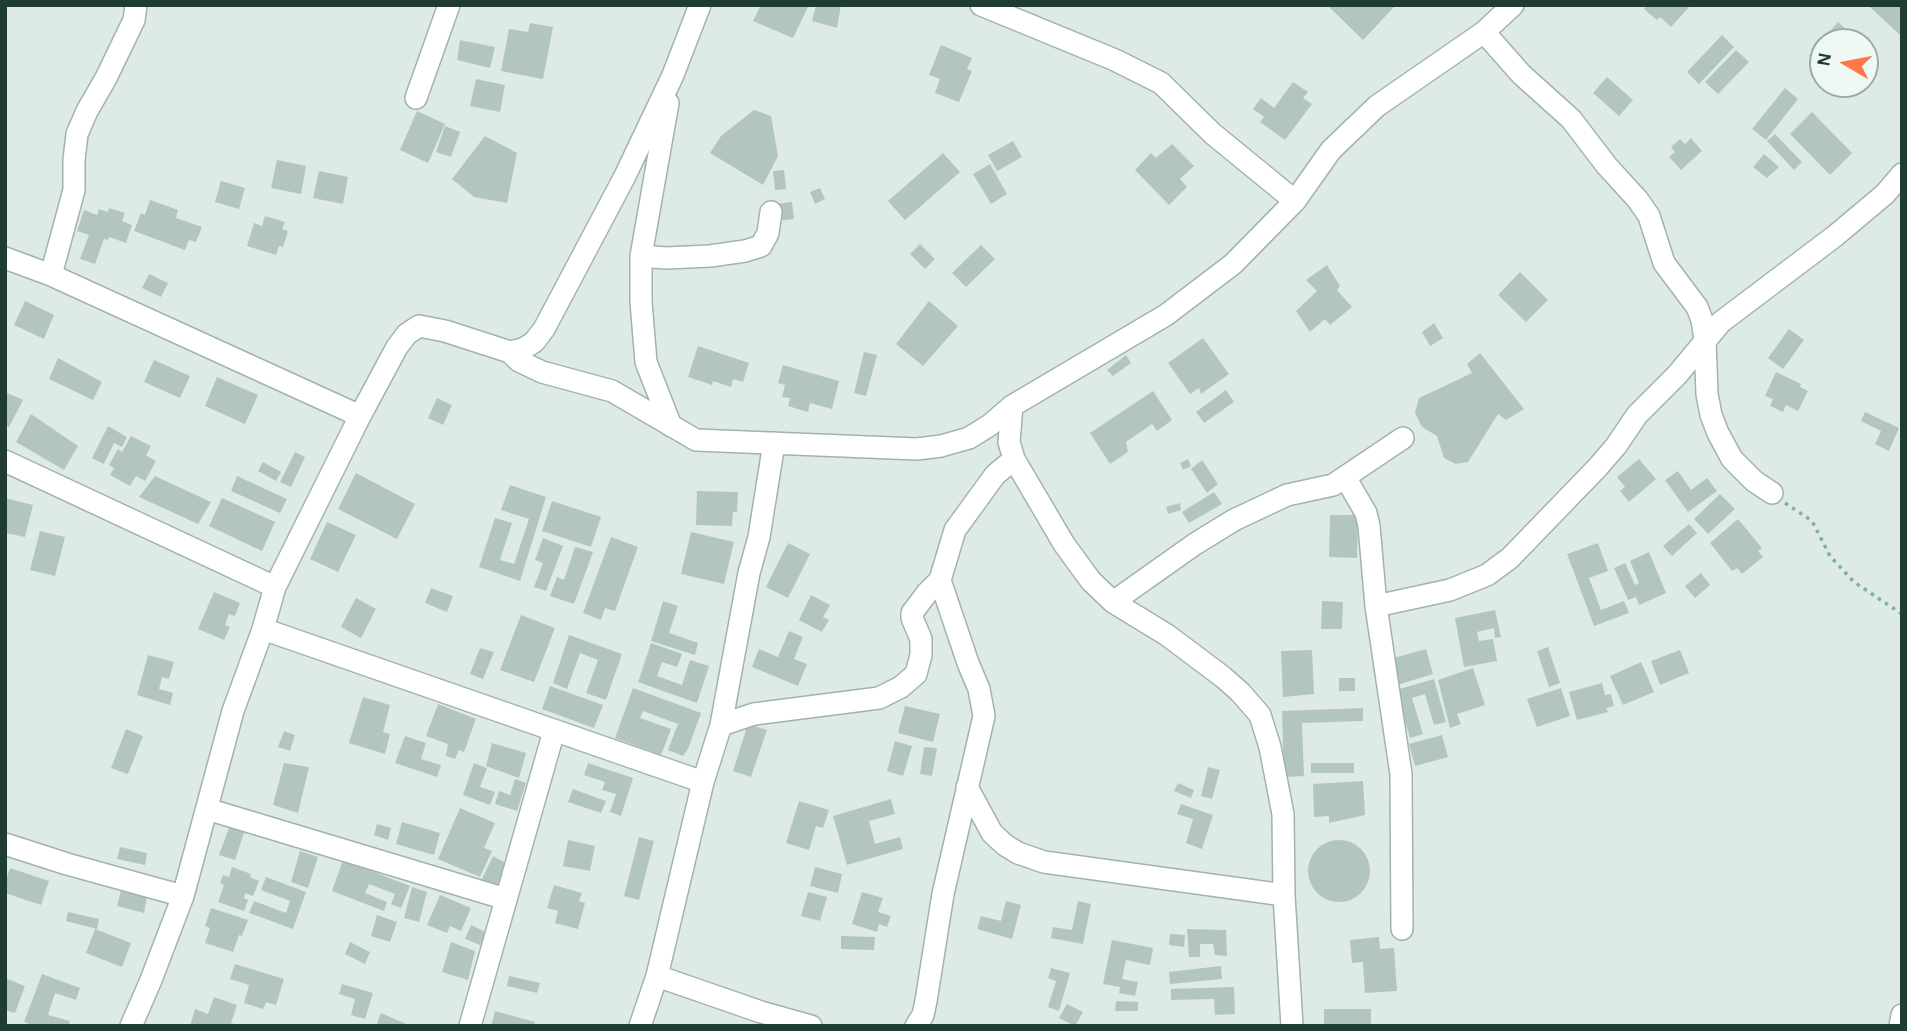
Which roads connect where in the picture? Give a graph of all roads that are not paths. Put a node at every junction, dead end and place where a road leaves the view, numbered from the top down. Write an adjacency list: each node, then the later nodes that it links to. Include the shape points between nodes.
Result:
1 (136, 5): 14 (street, via 134,20 77,134 74,190)
2 (449, 5): 8 (street)
3 (700, 5): 7 (street)
4 (981, 5): 10 (street, via 1161,83 1213,134)
5 (1513, 5): 6 (street)
6 (1484, 33): 10 (street, via 1377,106 1331,150); 15 (street, via 1571,119 1638,200 1649,216 1664,263 1697,307)
7 (673, 75): 12 (street); 16 (street, via 544,329 534,342)
8 (415, 98)
9 (1902, 174): 15 (street, via 1885,194 1721,322)
10 (1295, 201): 17 (street, via 1233,264 1166,315)
11 (771, 212): 12 (street, via 761,246 710,256)
12 (640, 256): 19 (street, via 646,362)
13 (5, 258): 14 (street)
14 (51, 275): 18 (street)
15 (1706, 340): 25 (street, via 1707,394 1718,433 1732,459); 29 (street, via 1637,415 1597,468 1510,558 1488,575 1450,590)
16 (510, 352): 18 (street, via 419,326 397,346); 19 (street, via 542,372 612,391)
17 (1012, 406): 21 (street, via 969,438 941,446); 22 (street, via 1009,442)
18 (360, 416): 27 (street)
19 (671, 425): 21 (street, via 696,440)
20 (1403, 438): 24 (street)
21 (774, 443): 31 (street)
22 (1014, 459): 26 (street, via 995,475 956,530); 28 (street, via 1064,544)
23 (5, 461): 27 (street)
24 (1345, 478): 28 (street, via 1334,485 1287,495 1234,520); 29 (street, via 1366,513)
25 (1772, 493)
26 (940, 580): 31 (street, via 912,612 921,655 916,674 901,687 879,698 754,714); 34 (street, via 983,706)
27 (275, 587): 30 (street)
28 (1113, 602): 37 (street, via 1223,677 1260,715 1283,814)
29 (1376, 606): 40 (street, via 1401,774)
30 (263, 629): 32 (street); 35 (street, via 233,711)
31 (721, 725): 33 (street)
32 (554, 731): 33 (street); 39 (street)
33 (703, 782): 41 (street)
34 (967, 787): 37 (street, via 992,833 1018,853 1044,862); 47 (street, via 926,1001)
35 (207, 809): 38 (street); 39 (street)
36 (5, 844): 38 (street)
37 (1284, 895): 48 (street)
38 (183, 896): 43 (street)
39 (506, 899): 44 (street)
40 (1402, 929)
41 (657, 976): 45 (street); 46 (street)
42 (1902, 1016): 49 (street)
43 (131, 1026)
44 (470, 1026)
45 (640, 1026)
46 (811, 1026)
47 (916, 1026)
48 (1292, 1026)
49 (1900, 1026)

